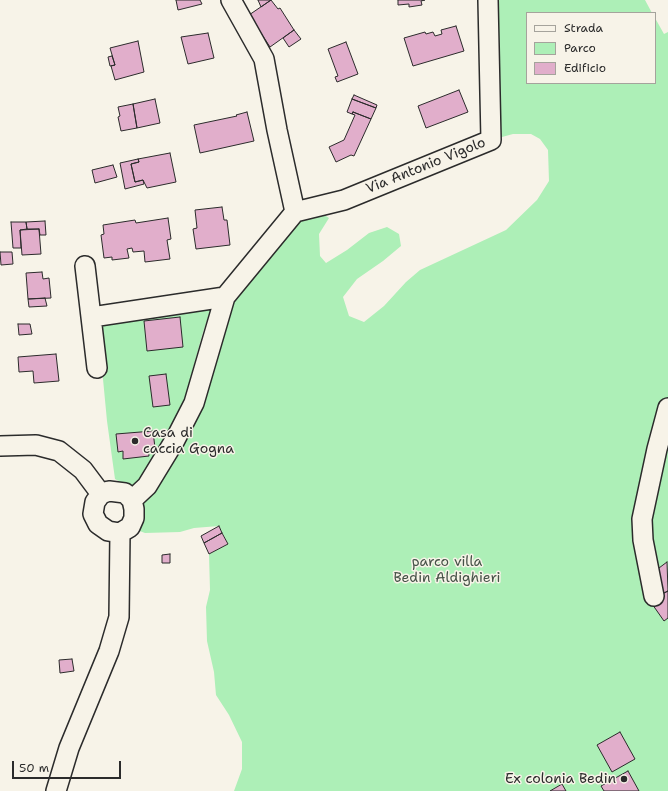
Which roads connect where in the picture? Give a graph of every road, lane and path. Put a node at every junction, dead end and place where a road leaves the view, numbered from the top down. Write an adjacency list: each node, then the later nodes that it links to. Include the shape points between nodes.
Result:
1 (231, 0): 3 (street, via 264,60)
2 (488, 0): 3 (street, Via Antonio Vigolo, via 491,140 344,200)
3 (296, 212): 5 (street)
4 (85, 266): 6 (street)
5 (225, 297): 6 (street); 11 (street, via 194,403 147,486)
6 (92, 317): 7 (street)
7 (97, 368)
8 (668, 408): 13 (street, via 642,519 643,540)
9 (0, 446): 10 (street, via 36,445 58,451 83,470)
10 (102, 494): 11 (street, via 117,491 125,493); 12 (street, via 95,502 93,514 98,524 108,531)
11 (132, 500): 12 (street, via 134,518 130,527)
12 (120, 533): 14 (street, via 118,617 109,651 69,748)
13 (654, 596)
14 (56, 791)

